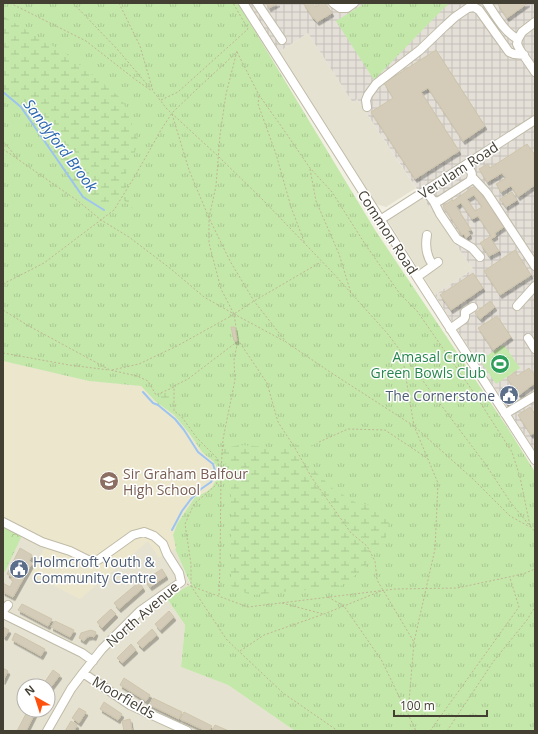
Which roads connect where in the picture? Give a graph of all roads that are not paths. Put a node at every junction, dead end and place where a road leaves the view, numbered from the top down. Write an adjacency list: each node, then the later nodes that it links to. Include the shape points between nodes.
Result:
1 (243, 3): 17 (street, Common Road)
2 (257, 3): 8 (street)
3 (333, 3): 4 (street, via 340,8 347,8)
4 (354, 3)
5 (487, 3): 7 (street, via 507,32)
6 (535, 22): 7 (street, via 522,32)
7 (518, 39): 9 (street, via 517,44)
8 (282, 40)
9 (524, 55): 10 (street); 11 (street, via 509,52 479,10 474,7 468,8 376,84 366,100)
10 (535, 72)
11 (367, 107)
12 (535, 120): 13 (street, Verulam Road)
13 (466, 165): 14 (street); 15 (street, Verulam Road)
14 (472, 176): 16 (street, via 470,181); 20 (street, via 487,192)
15 (426, 191): 16 (street); 17 (street, Verulam Road)
16 (434, 202): 19 (street, via 457,239 472,248)
17 (380, 220): 21 (street, Common Road)
18 (427, 235): 21 (street, via 426,246 433,262)
19 (480, 257)
20 (535, 266)
21 (417, 277): 25 (street, Common Road)
22 (535, 286): 24 (street)
23 (473, 306): 25 (street, via 464,312 464,319)
24 (517, 306)
25 (450, 329): 29 (street, Common Road)
26 (528, 338): 27 (street)
27 (535, 349)
28 (535, 396): 29 (street)
29 (505, 414): 30 (street, Common Road)
30 (535, 460)
31 (3, 522): 33 (street, North Avenue, via 42,542 88,560 98,560 134,535 144,532 163,544 179,573 181,582 140,611)
32 (3, 614): 33 (street)
33 (93, 661): 34 (street, North Avenue)
34 (83, 673): 35 (street, North Avenue); 36 (street, Moorfields, via 130,705)
35 (47, 731)
36 (187, 731)

